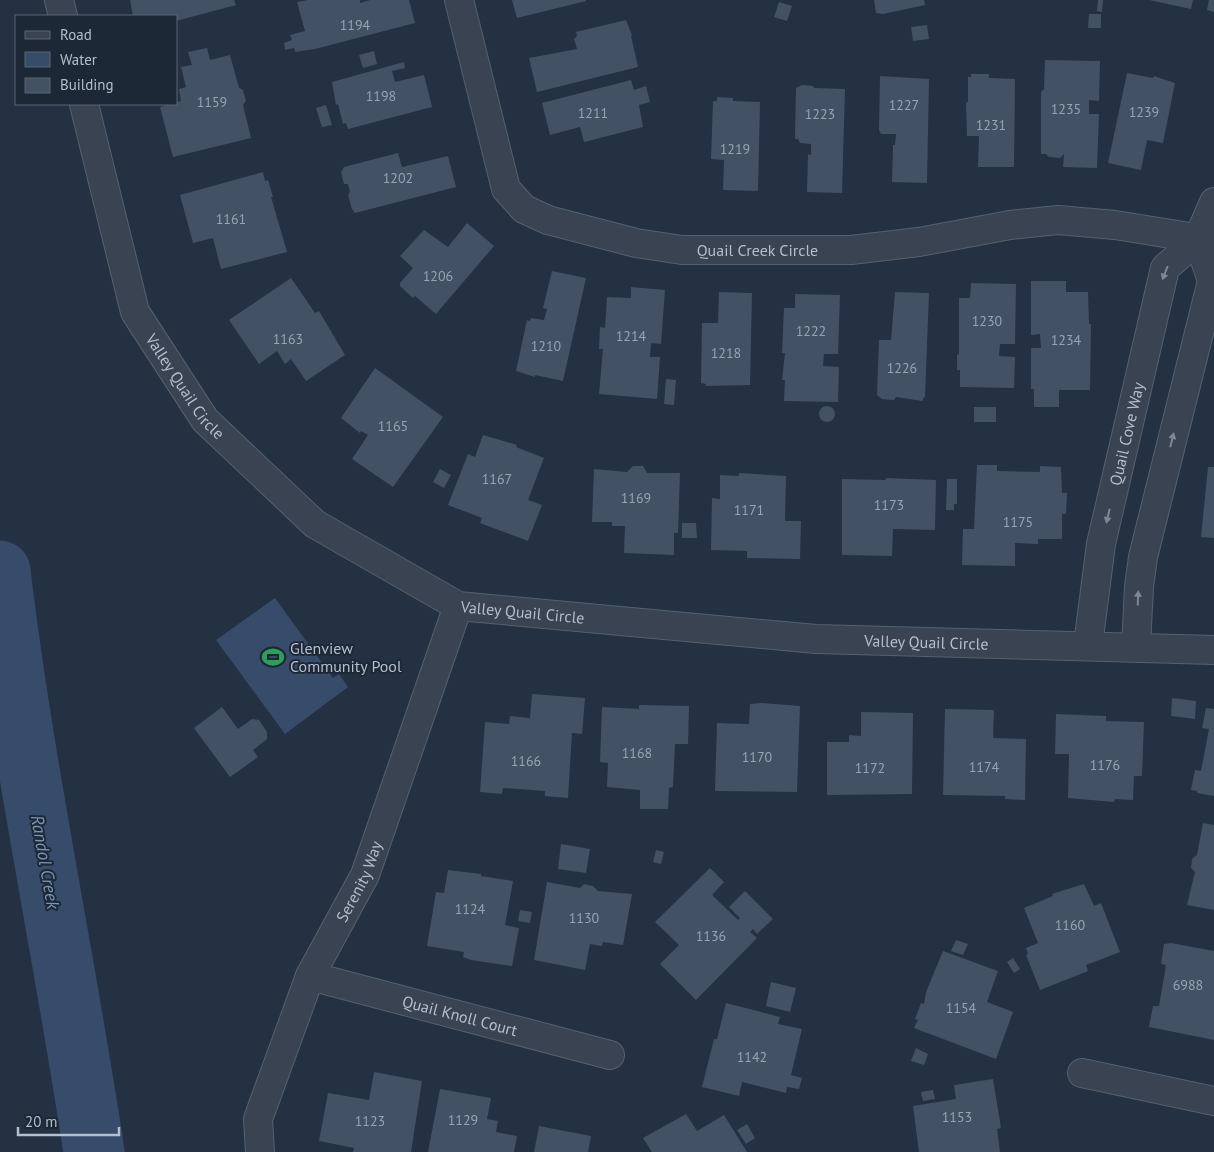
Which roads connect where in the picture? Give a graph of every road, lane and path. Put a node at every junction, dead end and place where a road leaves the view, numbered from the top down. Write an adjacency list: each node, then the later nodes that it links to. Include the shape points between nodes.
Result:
1 (58, 0): 3 (street)
2 (459, 0): 6 (street, Quail Creek Circle, via 506,188 524,209 548,220 636,243 682,250 851,250 1058,220 1115,225)
3 (62, 15)
4 (84, 105): 7 (street, Valley Quail Circle, via 135,312 205,420 315,524)
5 (1214, 202): 6 (street, Quail Cove Way)
6 (1206, 240): 8 (street, Quail Cove Way, one-way to 8, via 1165,268 1102,544); 9 (street, one-way to 6, via 1143,557 1212,281)
7 (458, 606): 8 (street, Valley Quail Circle, via 816,639); 11 (street, Serenity Way, via 366,875)
8 (1088, 645): 9 (street, Valley Quail Circle)
9 (1136, 647): 10 (street, Valley Quail Circle)
10 (1214, 650)
11 (310, 976): 12 (street, Quail Knoll Court); 15 (street, Serenity Way, via 258,1119)
12 (610, 1054)
13 (1082, 1073): 14 (street)
14 (1214, 1101)
15 (260, 1152)

